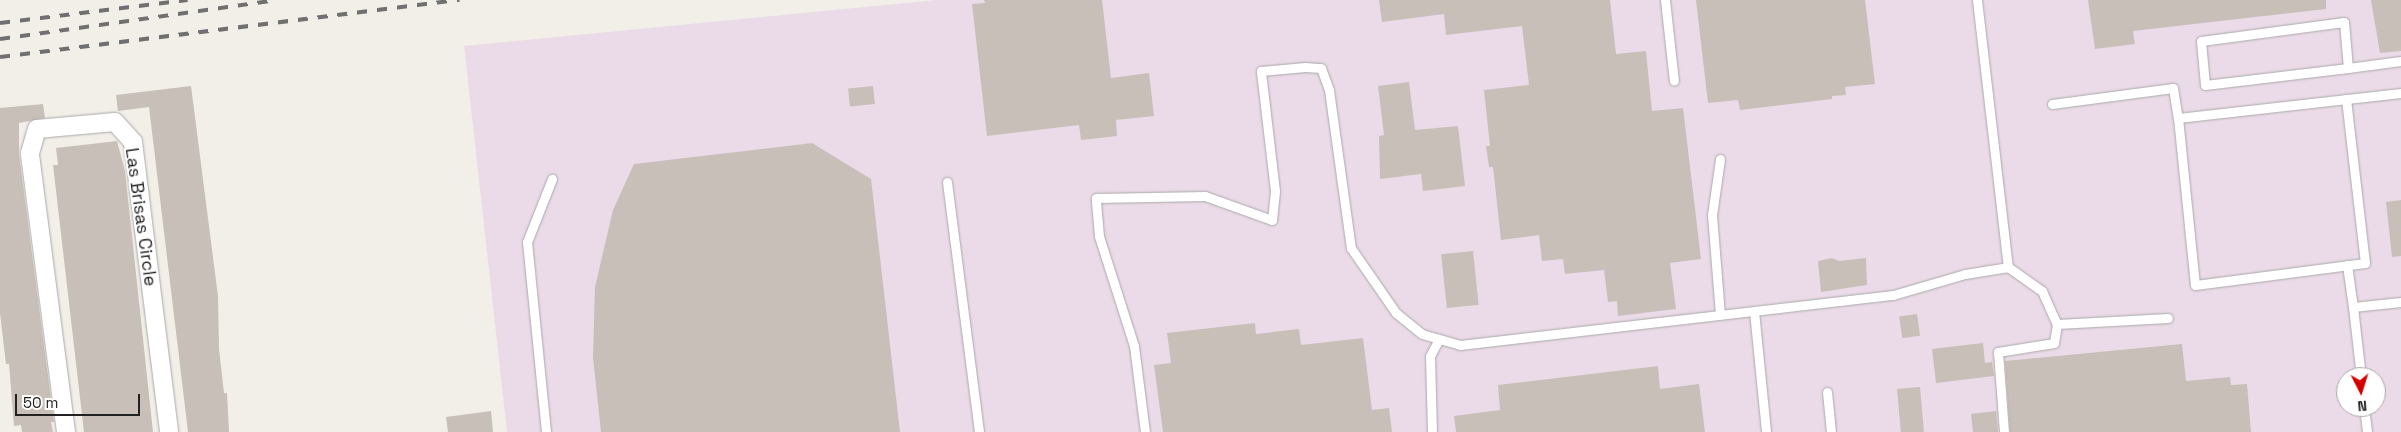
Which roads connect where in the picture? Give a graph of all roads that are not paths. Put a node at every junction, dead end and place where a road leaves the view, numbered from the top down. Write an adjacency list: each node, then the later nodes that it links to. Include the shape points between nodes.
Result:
1 (1665, 0): 5 (lane)
2 (1978, 0): 14 (lane)
3 (2401, 61): 4 (lane)
4 (2348, 68): 4 (lane, via 2205,85 2201,41 2344,22)
5 (1674, 81)
6 (2401, 93): 7 (lane)
7 (2346, 99): 9 (lane); 13 (lane, via 2365,263)
8 (2052, 104): 9 (lane, via 2174,88)
9 (2178, 118): 13 (lane, via 2195,285)
10 (1720, 159): 18 (lane, via 1712,215)
11 (552, 179): 27 (lane, via 527,242)
12 (947, 182): 28 (lane)
13 (2347, 265): 16 (lane)
14 (2008, 267): 17 (lane, via 1966,274 1894,295); 20 (lane, via 2042,291)
15 (2401, 302): 16 (lane)
16 (2353, 308): 22 (lane)
17 (1754, 311): 18 (lane); 31 (lane)
18 (1720, 315): 21 (lane, via 1460,346)
19 (2168, 318): 20 (lane)
20 (2057, 324): 33 (lane, via 2054,342 1998,352)
21 (1439, 339): 29 (lane, via 1422,334 1396,313 1351,248 1329,90 1321,68 1261,72 1275,191 1272,220 1205,196 1096,198 1099,236 1134,346); 30 (lane, via 1430,356)
22 (2359, 367)
23 (1828, 392): 32 (lane)
24 (2365, 417): 34 (lane)
25 (66, 432): 26 (street, Las Brisas Circle, via 30,153 37,129 115,122 133,142)
26 (169, 432)
27 (546, 432)
28 (979, 432)
29 (1145, 432)
30 (1432, 432)
31 (1766, 432)
32 (1831, 432)
33 (2004, 432)
34 (2366, 432)

